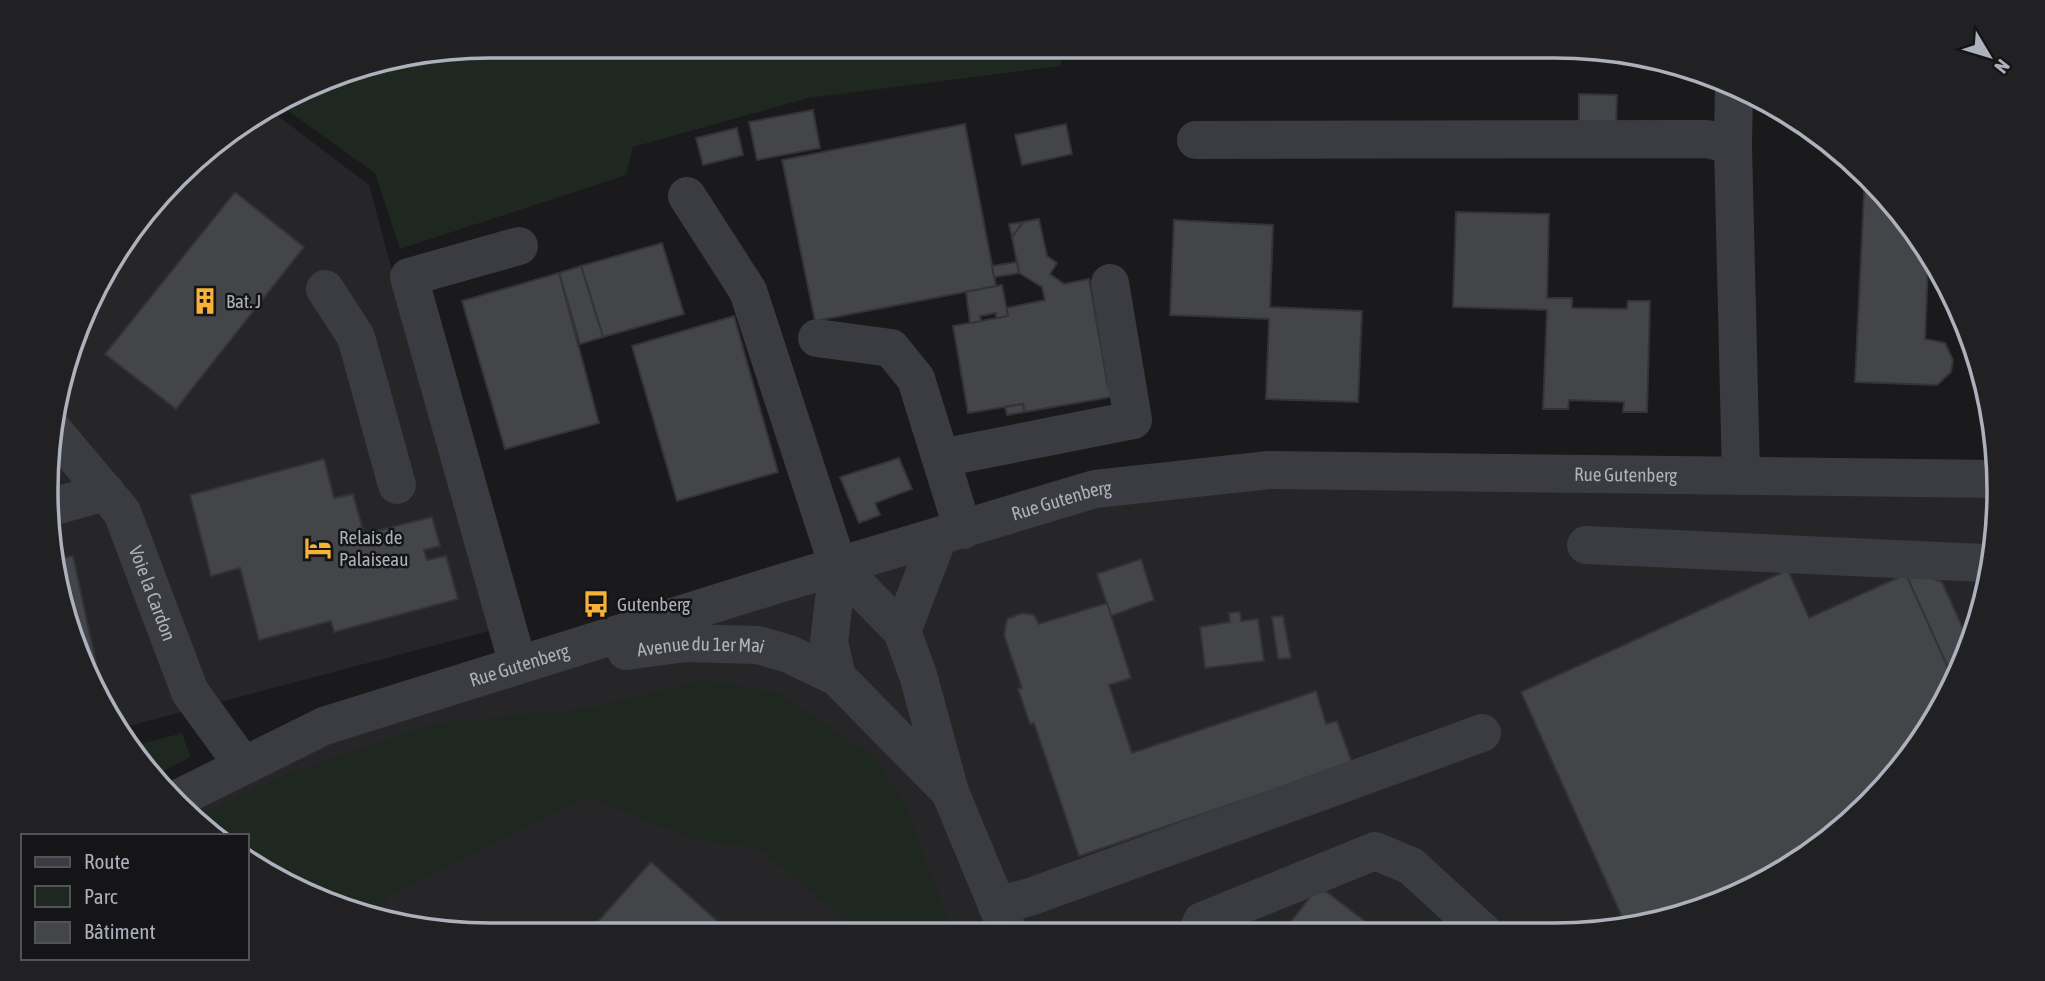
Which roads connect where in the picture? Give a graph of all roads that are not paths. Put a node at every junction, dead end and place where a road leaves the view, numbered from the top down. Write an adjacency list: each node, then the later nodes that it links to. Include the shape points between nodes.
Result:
1 (1734, 97): 3 (street)
2 (1196, 140): 3 (street, via 1707,139)
3 (1733, 145): 11 (street)
4 (687, 196): 19 (street, via 748,291)
5 (519, 246): 21 (street, via 409,277)
6 (1110, 283): 10 (street, via 1133,419)
7 (325, 289): 13 (street, via 356,337)
8 (817, 338): 10 (street, via 891,348 916,379)
9 (61, 439): 14 (street, Voie la Cardon)
10 (941, 458): 16 (street)
11 (1741, 476): 12 (street, Rue Gutenberg); 16 (street, Rue Gutenberg, via 1269,470 1095,489)
12 (1987, 479)
13 (397, 485)
14 (106, 492): 15 (street); 24 (street, Voie la Cardon, via 122,512 190,692)
15 (59, 505)
16 (950, 534): 19 (street, Rue Gutenberg); 20 (street)
17 (1586, 545): 18 (street)
18 (1981, 563)
19 (838, 566): 20 (street, Avenue du 1er Mai); 21 (street, Rue Gutenberg); 22 (street, via 829,642)
20 (902, 631): 25 (street, Avenue du 1er Mai)
21 (517, 665): 22 (street, Avenue du 1er Mai, via 687,643 758,645); 24 (street, Rue Gutenberg, via 324,726)
22 (837, 677): 25 (street, Avenue du 1er Mai)
23 (1482, 733): 27 (street, via 1030,897)
24 (243, 765): 26 (street, Rue Gutenberg)
25 (950, 792): 27 (street, Avenue du 1er Mai)
26 (184, 796)
27 (1003, 920)
28 (1201, 923): 29 (street, via 1375,851 1411,866)
29 (1473, 923)

